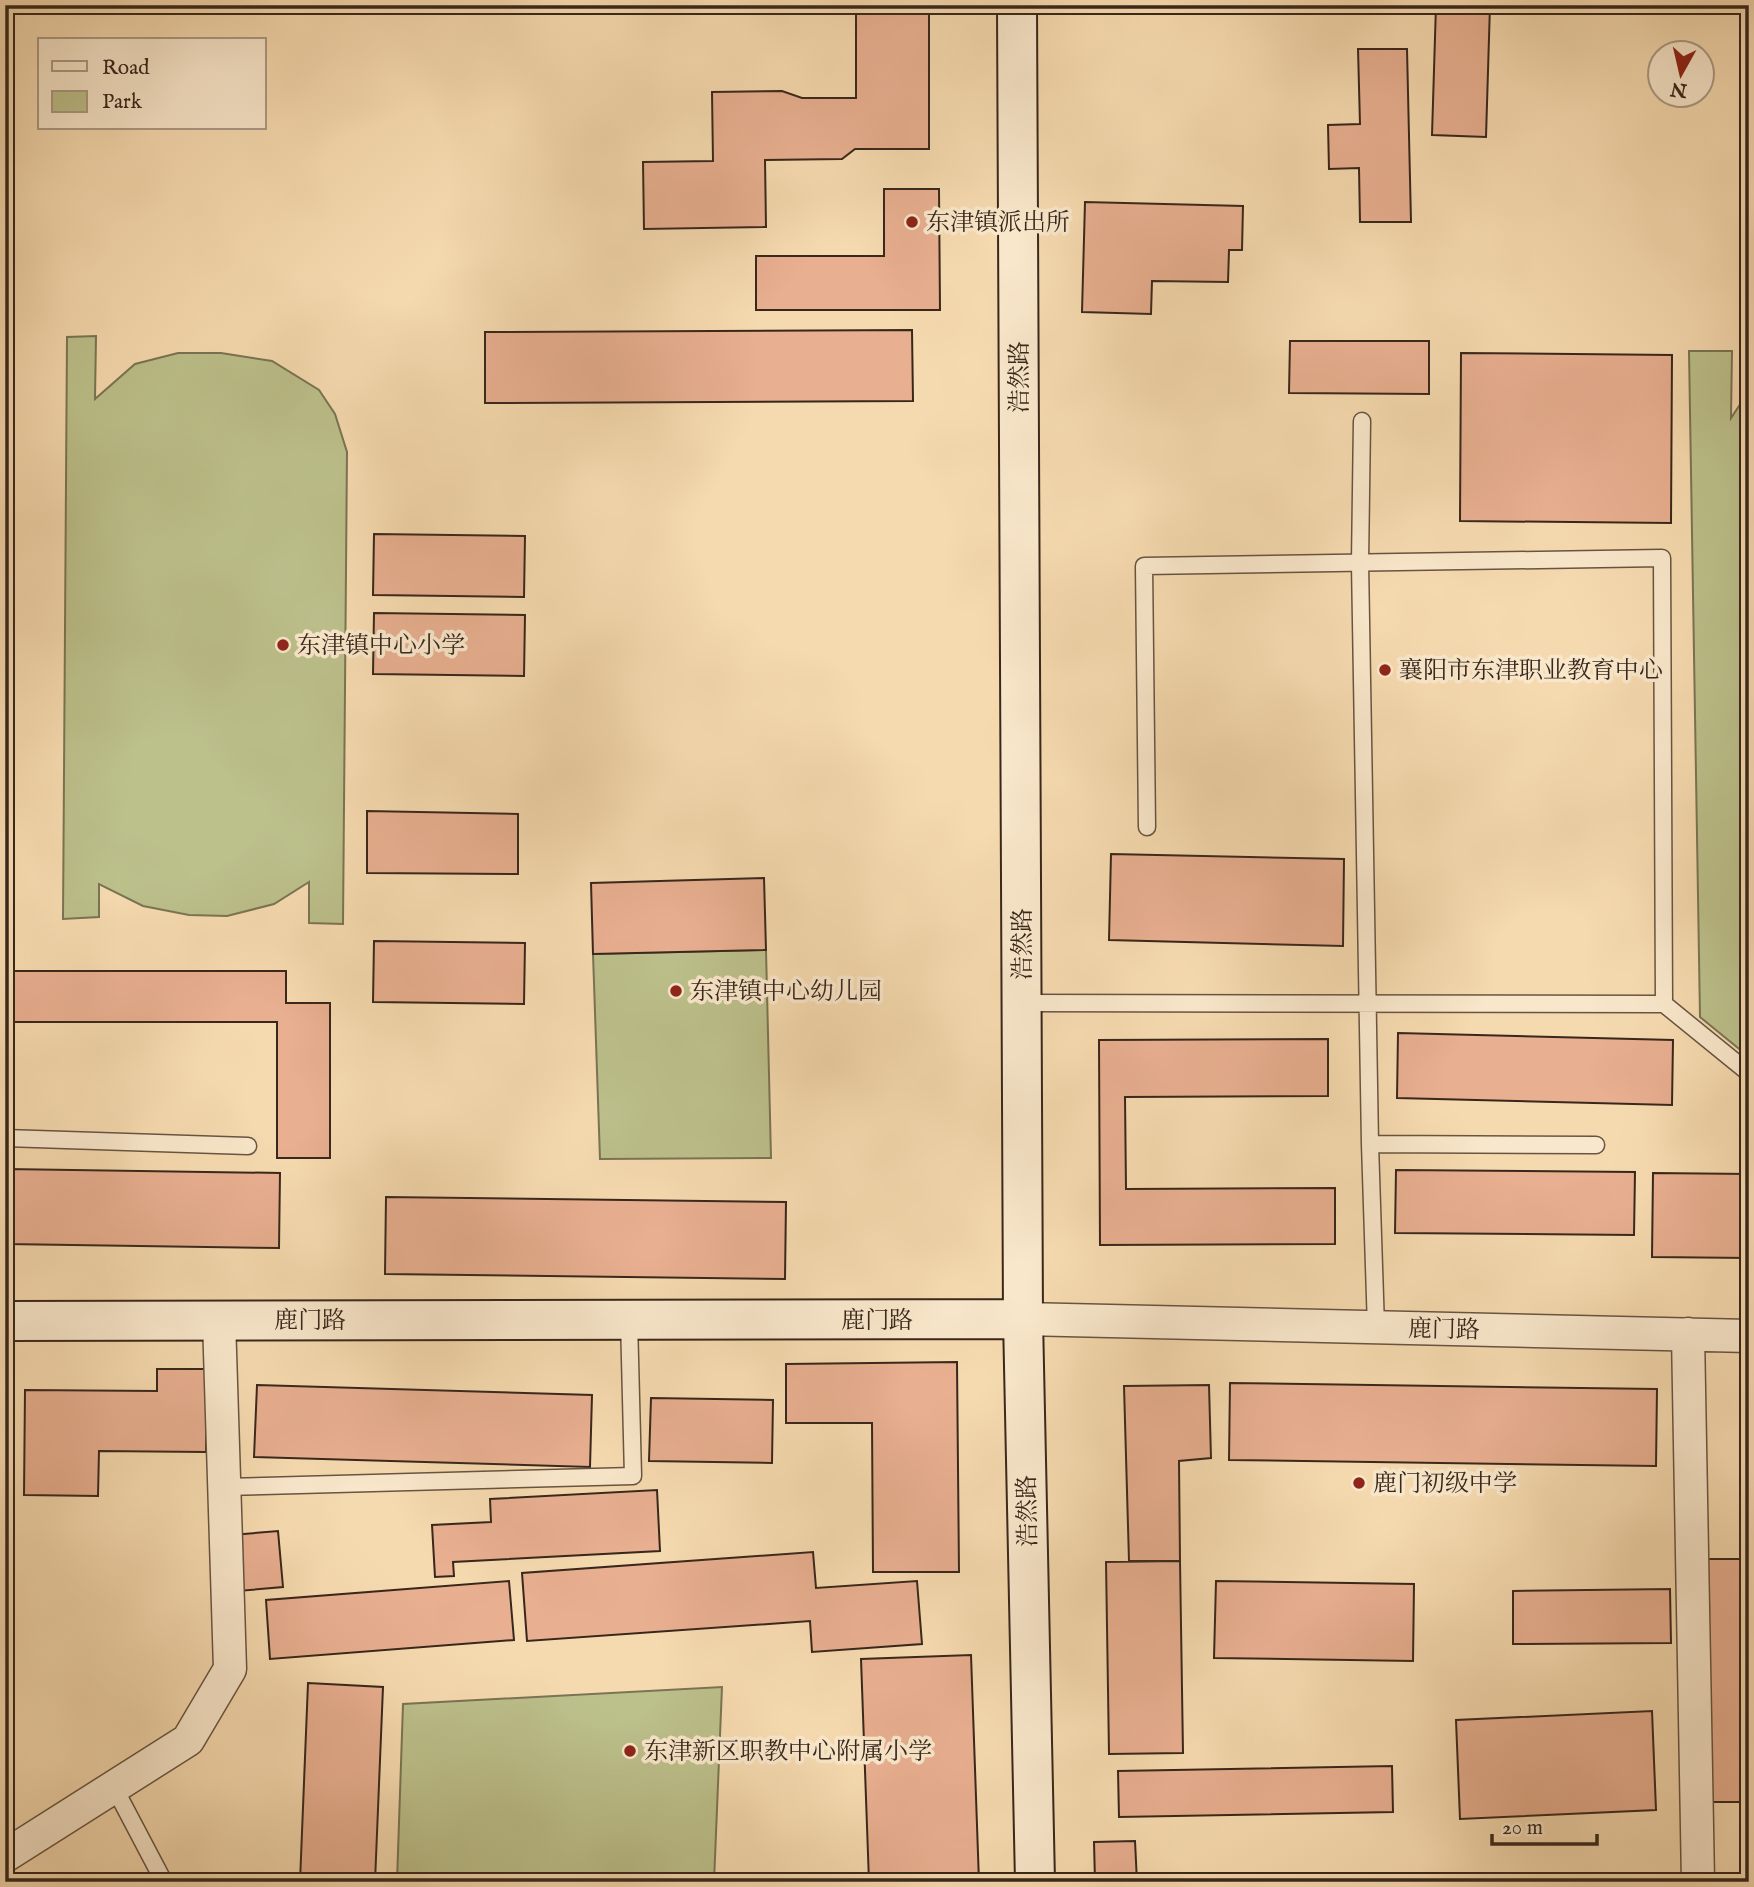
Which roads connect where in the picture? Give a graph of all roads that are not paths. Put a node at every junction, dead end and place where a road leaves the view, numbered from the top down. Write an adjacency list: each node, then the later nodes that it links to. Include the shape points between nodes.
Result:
1 (1017, 5): 5 (street, 浩然路)
2 (1362, 421): 3 (lane)
3 (1360, 563): 4 (lane, via 1144,566); 6 (lane); 7 (lane, via 1662,558)
4 (1147, 827)
5 (1022, 1003): 6 (lane); 13 (street, 浩然路)
6 (1367, 1003): 7 (lane); 10 (lane)
7 (1664, 1004): 8 (lane)
8 (1749, 1073)
9 (5, 1138): 11 (lane)
10 (1370, 1144): 12 (lane); 17 (lane)
11 (248, 1146)
12 (1596, 1146)
13 (1023, 1319): 14 (street, 鹿门路); 17 (street, 鹿门路); 24 (street, 浩然路)
14 (629, 1320): 16 (street, 鹿门路); 20 (lane, via 633,1476)
15 (5, 1321): 16 (street, 鹿门路)
16 (219, 1321): 20 (street)
17 (1376, 1328): 18 (street, 鹿门路)
18 (1688, 1334): 19 (street, 鹿门路); 25 (street)
19 (1749, 1336)
20 (224, 1487): 21 (street, via 230,1669 188,1740)
21 (114, 1787): 22 (street); 23 (lane)
22 (5, 1856)
23 (164, 1882)
24 (1035, 1882)
25 (1698, 1882)

